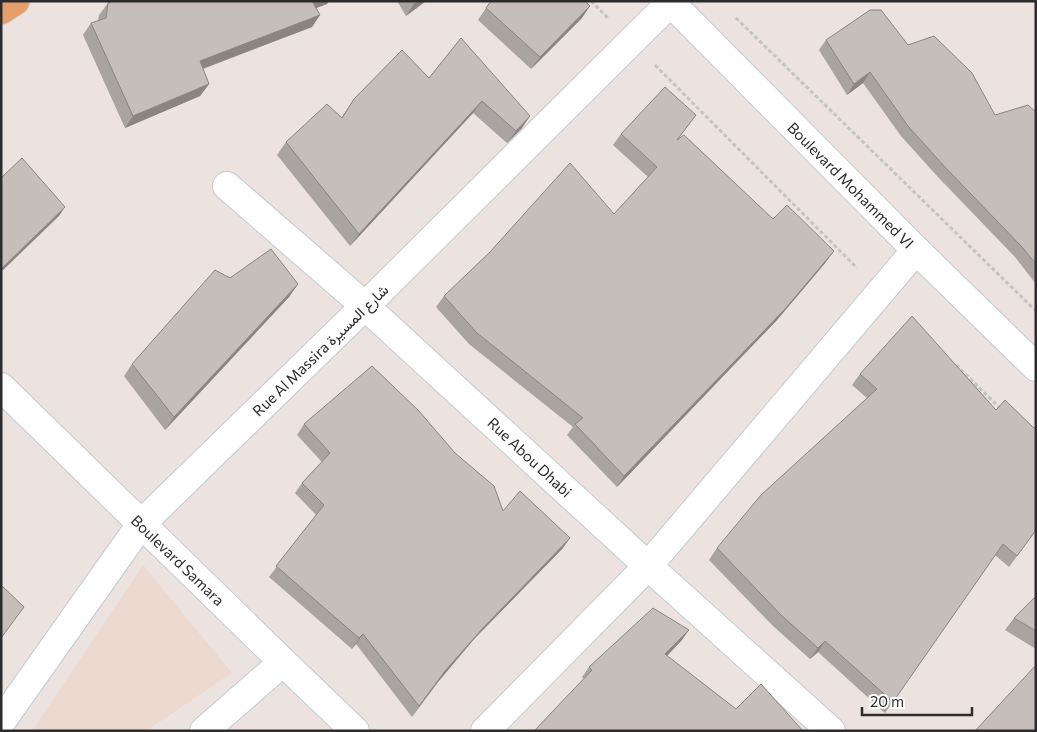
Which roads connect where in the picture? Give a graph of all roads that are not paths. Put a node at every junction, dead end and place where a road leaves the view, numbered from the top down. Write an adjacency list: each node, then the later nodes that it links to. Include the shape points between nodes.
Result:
1 (15, 1): 3 (main road)
2 (669, 2): 5 (street, Boulevard Mohammed VI); 6 (street, Rue Al Massira شارع المسيرة)
3 (1, 10)
4 (227, 186): 6 (street, Rue Abou Dhabi)
5 (916, 250): 7 (street, Boulevard Mohammed VI); 10 (street)
6 (365, 306): 9 (street, Rue Al Massira شارع المسيرة); 10 (street, Rue Abou Dhabi)
7 (1036, 367)
8 (1, 387): 9 (street, Boulevard Samara)
9 (141, 524): 11 (street, Boulevard Samara); 12 (street, Rue Al Massira شارع المسيرة)
10 (648, 566): 15 (street); 16 (street, Rue Abou Dhabi)
11 (283, 662): 13 (street); 14 (street, Boulevard Samara)
12 (1, 722)
13 (204, 731)
14 (355, 731)
15 (485, 731)
16 (831, 731)

